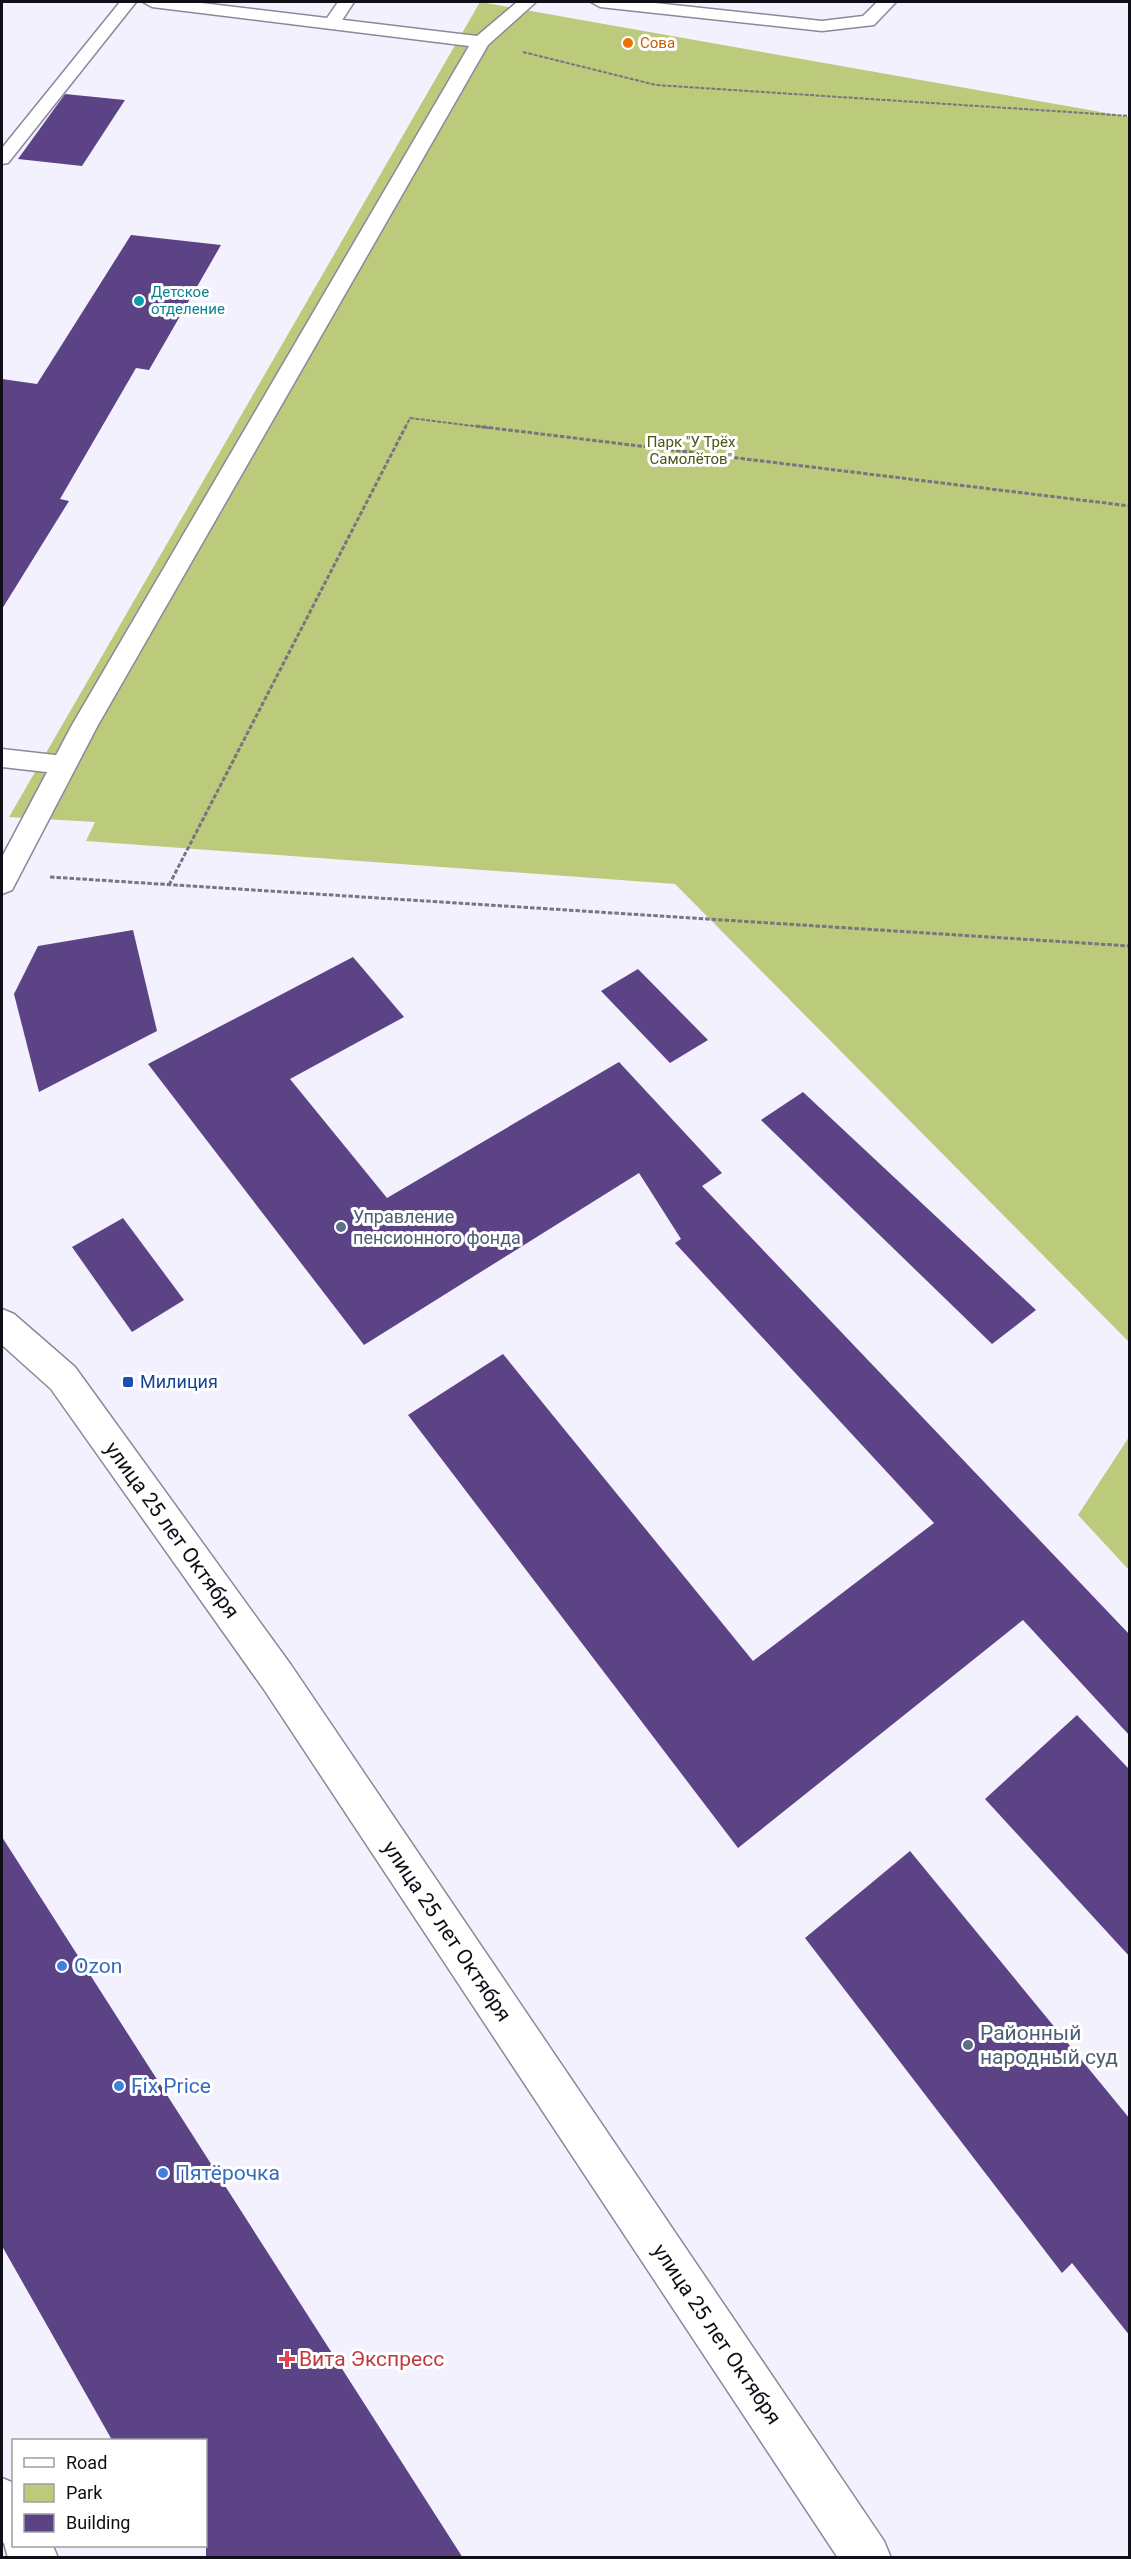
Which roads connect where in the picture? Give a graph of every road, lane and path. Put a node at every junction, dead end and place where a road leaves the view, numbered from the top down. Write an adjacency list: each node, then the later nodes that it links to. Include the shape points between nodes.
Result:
1 (128, 2): 10 (lane)
2 (159, 2): 7 (street)
3 (346, 2): 7 (lane)
4 (527, 2): 8 (street)
5 (600, 2): 6 (street, via 822,26 868,21)
6 (887, 2)
7 (331, 24): 8 (street)
8 (481, 42): 9 (path, via 656,85); 13 (street)
9 (1130, 116)
10 (2, 159)
11 (1130, 507): 15 (path, via 410,418)
12 (2, 758): 13 (lane)
13 (64, 765): 14 (street)
14 (5, 879): 15 (path)
15 (169, 885): 16 (path)
16 (1130, 946)
17 (2, 1324): 20 (street, улица 25 лет Октября, via 63,1378 278,1678)
18 (2, 2502): 19 (street)
19 (12, 2520)
20 (867, 2558)

